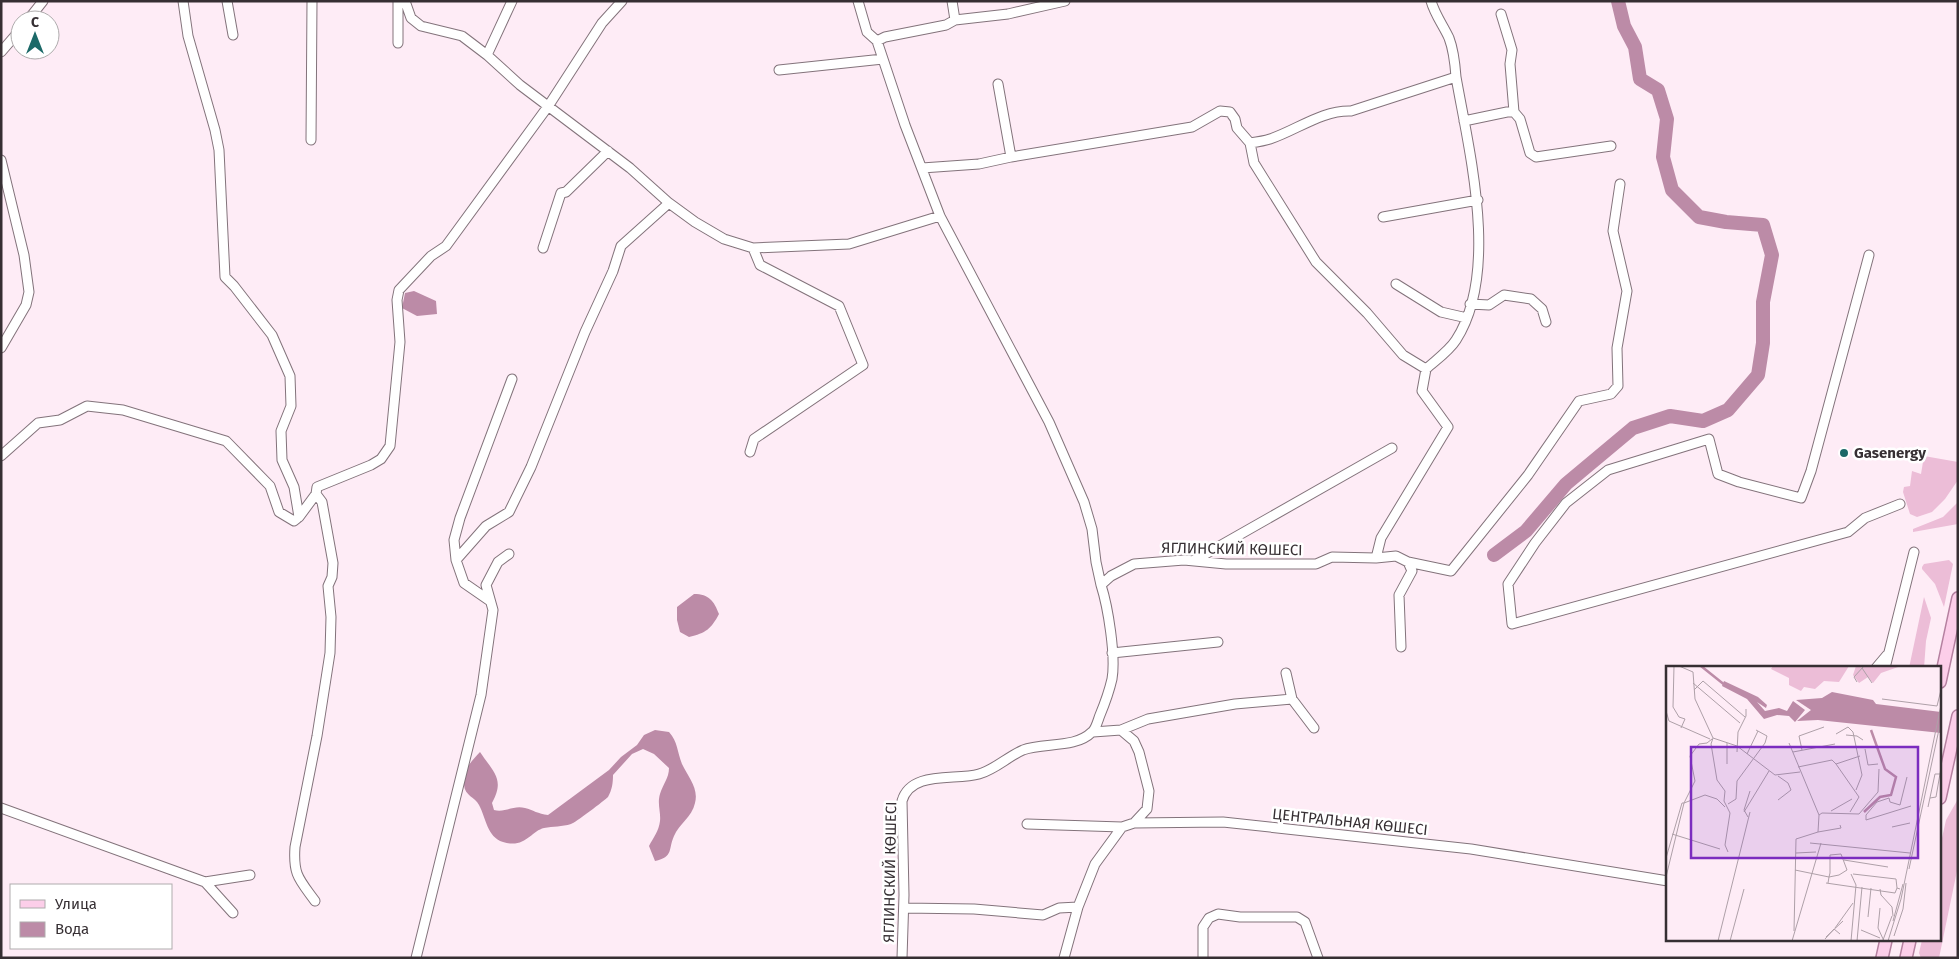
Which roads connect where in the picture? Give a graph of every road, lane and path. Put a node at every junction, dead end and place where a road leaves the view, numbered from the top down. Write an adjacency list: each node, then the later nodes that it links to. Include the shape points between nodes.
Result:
1 (183, 1): 54 (street, via 188,36 219,150 225,277 272,335 290,376 291,406 281,430 282,460 294,488)
2 (226, 1): 14 (street)
3 (312, 1): 27 (street)
4 (398, 1): 17 (street)
5 (405, 1): 19 (street, via 411,18 421,26 462,36)
6 (512, 1): 19 (street)
7 (622, 1): 24 (street, via 602,23)
8 (858, 1): 15 (street, via 867,32)
9 (952, 1): 13 (street)
10 (1065, 1): 13 (street, via 1008,14)
11 (1431, 1): 22 (street, via 1448,36 1455,58)
12 (1501, 14): 25 (street, via 1512,50)
13 (955, 20): 15 (street)
14 (233, 35)
15 (878, 41): 20 (street)
16 (10, 42): 18 (street)
17 (398, 43)
18 (1, 52)
19 (487, 55): 24 (street)
20 (883, 59): 21 (street); 33 (street)
21 (780, 70)
22 (1456, 77): 26 (street); 28 (street, via 1351,111 1340,110 1270,139)
23 (998, 84): 31 (street)
24 (549, 106): 30 (street); 52 (street, via 446,246 431,256 399,290 400,342 390,446 381,459 317,487)
25 (1514, 112): 26 (street); 29 (street, via 1520,119 1530,153 1536,158)
26 (1464, 121): 35 (street)
27 (311, 140)
28 (1250, 143): 31 (street, via 1237,128 1230,112 1220,111 1192,127); 47 (street, via 1254,163 1316,262 1403,355)
29 (1611, 146)
30 (608, 151): 36 (street); 39 (street, via 566,192 561,193)
31 (1011, 156): 33 (street, via 979,164)
32 (1, 160): 46 (street, via 24,255 29,292 26,305)
33 (922, 168): 37 (street)
34 (1620, 184): 60 (street, ЯГЛИНСКИЙ КӨШЕСІ, via 1613,231 1627,291 1617,348 1618,386 1611,394 1579,401 1528,475 1451,571)
35 (1478, 200): 38 (street); 43 (street, via 1477,279)
36 (669, 203): 40 (street, via 724,239); 58 (street, via 621,246 614,271 509,512 486,526)
37 (940, 216): 40 (street, via 848,244); 61 (street, via 1049,422 1084,502)
38 (1383, 217)
39 (542, 248)
40 (753, 248): 51 (street, via 760,265 839,306 863,365 754,439)
41 (1869, 255): 53 (street, via 1801,498 1718,474 1709,440 1608,470 1566,503 1508,584 1512,624 1848,532 1865,518)
42 (1396, 284): 44 (street, via 1441,312)
43 (1470, 304): 44 (street); 45 (street, via 1489,305 1504,295 1531,299 1542,309)
44 (1467, 318): 47 (street, via 1455,341)
45 (1546, 322)
46 (1, 348)
47 (1426, 369): 57 (street, via 1422,391 1448,426 1395,511 1381,538)
48 (512, 379): 58 (street, via 460,518 454,540)
49 (1392, 448): 59 (street)
50 (3, 451): 54 (street, via 38,423 60,420 87,406 123,410 226,441 270,486 280,512 294,521)
51 (750, 452)
52 (316, 494): 54 (street); 85 (street, via 322,502 333,563 328,586 330,653 294,866)
53 (1900, 504)
54 (299, 517)
55 (1914, 552): 67 (street)
56 (509, 554): 63 (street, via 498,562 486,584)
57 (1376, 558): 59 (street, ЯГЛИНСКИЙ КӨШЕСІ, via 1332,557 1316,564 1226,564); 60 (street, ЯГЛИНСКИЙ КӨШЕСІ, via 1396,556)
58 (456, 560): 63 (street, via 464,583)
59 (1194, 560): 61 (street, ЯГЛИНСКИЙ КӨШЕСІ, via 1134,564)
60 (1408, 562): 65 (street, via 1412,571 1399,595)
61 (1101, 585): 66 (street)
62 (1958, 598): 71 (main road)
63 (491, 601): 91 (street, via 494,610 481,695)
64 (1218, 642): 66 (street)
65 (1401, 647)
66 (1112, 654): 76 (street, via 1112,677 1107,699)
67 (1887, 655): 68 (street); 69 (street)
68 (1878, 666)
69 (1885, 666)
70 (1286, 673): 72 (street)
71 (1942, 673)
72 (1292, 699): 74 (street); 75 (street, via 1235,704 1148,719)
73 (1958, 716): 77 (main road)
74 (1314, 728)
75 (1121, 730): 76 (street); 79 (street, via 1134,741 1149,791 1147,809)
76 (1093, 732): 87 (street, ЯГЛИНСКИЙ КӨШЕСІ, via 1074,742 1023,750 978,774 934,778 911,787 902,801)
77 (1942, 789)
78 (1, 808): 84 (street)
79 (1134, 823): 81 (street, ЦЕНТРАЛЬНАЯ КӨШЕСІ); 83 (street, ЦЕНТРАЛЬНАЯ КӨШЕСІ, via 1222,822 1471,849)
80 (1028, 824): 81 (street, ЦЕНТРАЛЬНАЯ КӨШЕСІ)
81 (1122, 827): 86 (street, via 1095,864)
82 (250, 876): 84 (street)
83 (1666, 881)
84 (205, 882): 88 (street)
85 (315, 901)
86 (1078, 907): 87 (street, via 1059,908 1043,915 974,909); 93 (street)
87 (904, 908): 92 (street, ЯГЛИНСКИЙ КӨШЕСІ)
88 (232, 913)
89 (1886, 942): 96 (main road)
90 (1910, 942): 97 (main road)
91 (416, 958)
92 (902, 958)
93 (1064, 958)
94 (1203, 958): 95 (street, via 1203,927 1209,918 1218,914 1297,917 1305,922)
95 (1318, 958)
96 (1882, 958)
97 (1906, 958)

